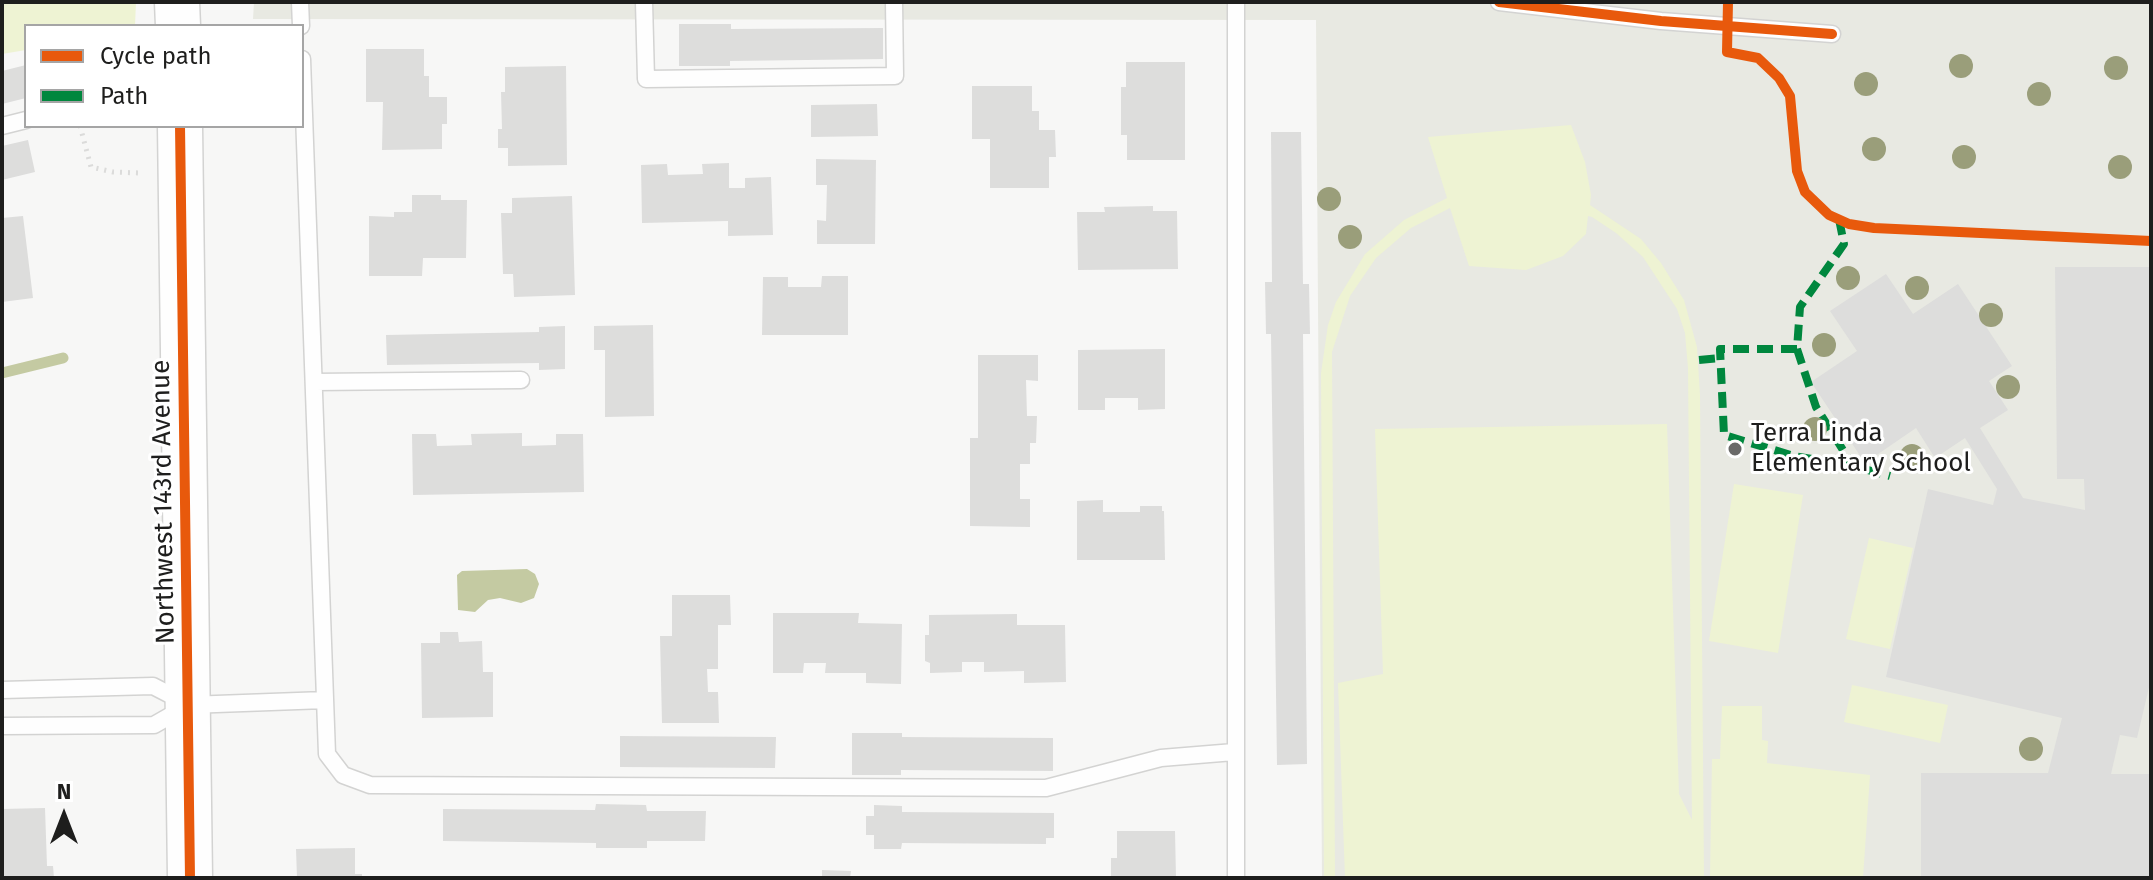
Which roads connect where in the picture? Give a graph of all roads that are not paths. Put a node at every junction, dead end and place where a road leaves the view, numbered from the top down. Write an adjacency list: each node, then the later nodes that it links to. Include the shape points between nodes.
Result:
1 (177, 2): 7 (main road)
2 (300, 2): 8 (lane)
3 (644, 2): 4 (lane, via 646,79 895,76)
4 (894, 2)
5 (1236, 2): 20 (lane)
6 (1499, 2): 9 (lane)
7 (178, 24)
8 (301, 24)
9 (1832, 34)
10 (304, 113): 15 (lane)
11 (24, 120): 12 (lane)
12 (2, 126)
13 (180, 128): 18 (main road, Northwest 143rd Avenue)
14 (521, 380): 15 (lane)
15 (314, 382): 17 (lane)
16 (2, 690): 18 (lane, via 153,686)
17 (325, 700): 18 (lane); 20 (lane, via 327,754 343,775 370,785 1046,788 1161,758)
18 (189, 705): 19 (lane, via 154,725); 21 (main road, Northwest 143rd Avenue)
19 (2, 726)
20 (1234, 752): 22 (lane)
21 (190, 878)
22 (1236, 878)

